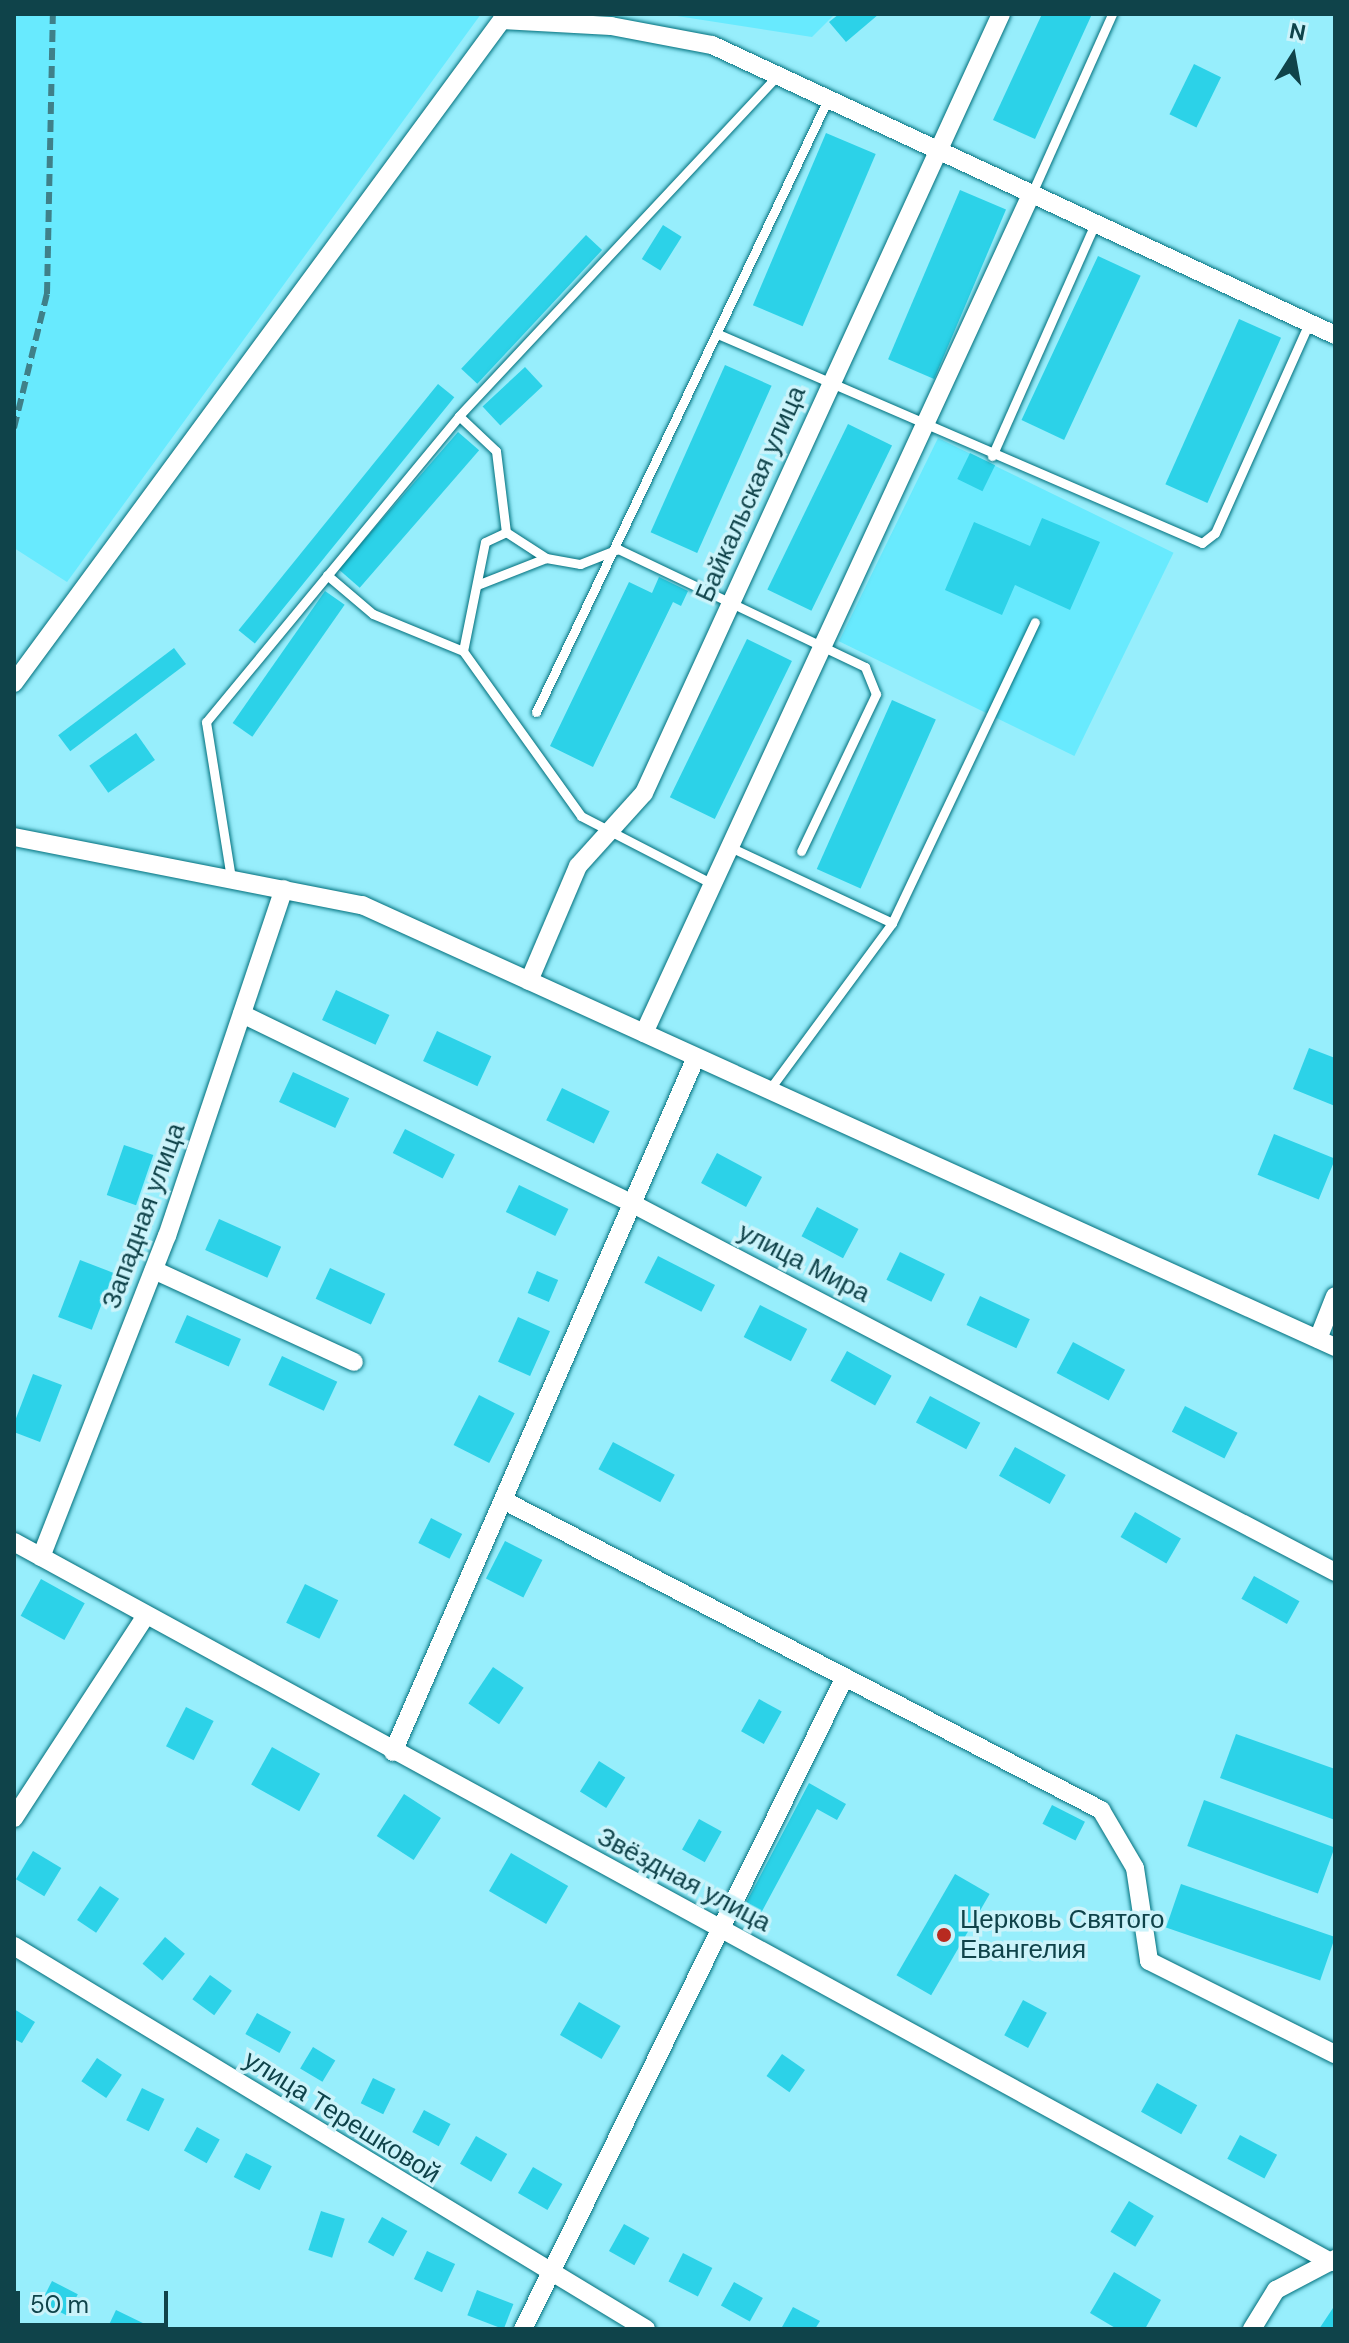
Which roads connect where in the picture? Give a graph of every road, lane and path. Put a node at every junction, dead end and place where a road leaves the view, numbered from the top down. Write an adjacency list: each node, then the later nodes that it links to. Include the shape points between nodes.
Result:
1 (1001, 14): 5 (street, Байкальская улица)
2 (1112, 14): 6 (lane)
3 (777, 76): 4 (street); 12 (lane); 24 (street, via 712,45 611,26 502,20)
4 (827, 101): 5 (street); 9 (lane)
5 (935, 153): 6 (street); 11 (street, Байкальская улица)
6 (1030, 197): 7 (street); 13 (street)
7 (1094, 226): 8 (street); 14 (lane)
8 (1309, 323): 10 (street); 14 (lane, via 1215,533 1202,543)
9 (718, 334): 11 (lane); 16 (lane)
10 (1335, 335)
11 (829, 385): 13 (lane); 20 (street, Байкальская улица)
12 (459, 416): 15 (lane, via 496,451); 18 (lane)
13 (924, 427): 14 (lane); 22 (street)
14 (992, 456)
15 (506, 532): 17 (lane); 19 (lane, via 485,542)
16 (618, 549): 17 (lane, via 580,564); 20 (lane); 25 (lane)
17 (546, 558): 19 (lane)
18 (327, 575): 23 (lane, via 373,614); 30 (lane, via 206,722)
19 (477, 585): 23 (lane)
20 (730, 604): 22 (lane); 26 (street, Байкальская улица, via 644,793)
21 (1035, 622): 33 (lane)
22 (823, 647): 28 (street); 29 (lane, via 865,667 876,694)
23 (463, 651): 26 (lane, via 581,816)
24 (14, 683)
25 (536, 712)
26 (609, 832): 31 (lane); 34 (street, Байкальская улица, via 578,866)
27 (14, 837): 30 (street)
28 (730, 847): 31 (street); 33 (lane)
29 (801, 851)
30 (231, 878): 32 (street)
31 (713, 884): 36 (street)
32 (284, 889): 34 (street, via 362,905); 35 (street, Западная улица)
33 (892, 923): 38 (lane)
34 (529, 981): 36 (street)
35 (242, 1014): 39 (street, улица Мира); 40 (street, Западная улица)
36 (644, 1033): 37 (street)
37 (696, 1057): 38 (street); 39 (street)
38 (769, 1090): 42 (street)
39 (633, 1204): 44 (street); 47 (street, улица Мира)
40 (154, 1270): 43 (street); 46 (street, Западная улица)
41 (1335, 1296): 42 (street)
42 (1326, 1343)
43 (354, 1362)
44 (503, 1500): 49 (street); 50 (street)
45 (14, 1542): 46 (street, Звёздная улица)
46 (41, 1557): 48 (street, Звёздная улица)
47 (1335, 1572)
48 (145, 1617): 50 (street, Звёздная улица); 51 (street)
49 (845, 1677): 52 (street); 54 (street, via 1101,1810 1135,1868 1149,1961)
50 (393, 1752): 52 (street, Звёздная улица)
51 (14, 1818)
52 (719, 1928): 55 (street, Звёздная улица); 56 (street)
53 (14, 1946): 56 (street, улица Терешковой)
54 (1335, 2054)
55 (1333, 2260): 59 (street, via 1276,2290)
56 (548, 2275): 57 (street); 58 (street, улица Терешковой)
57 (523, 2329)
58 (646, 2329)
59 (1252, 2329)

